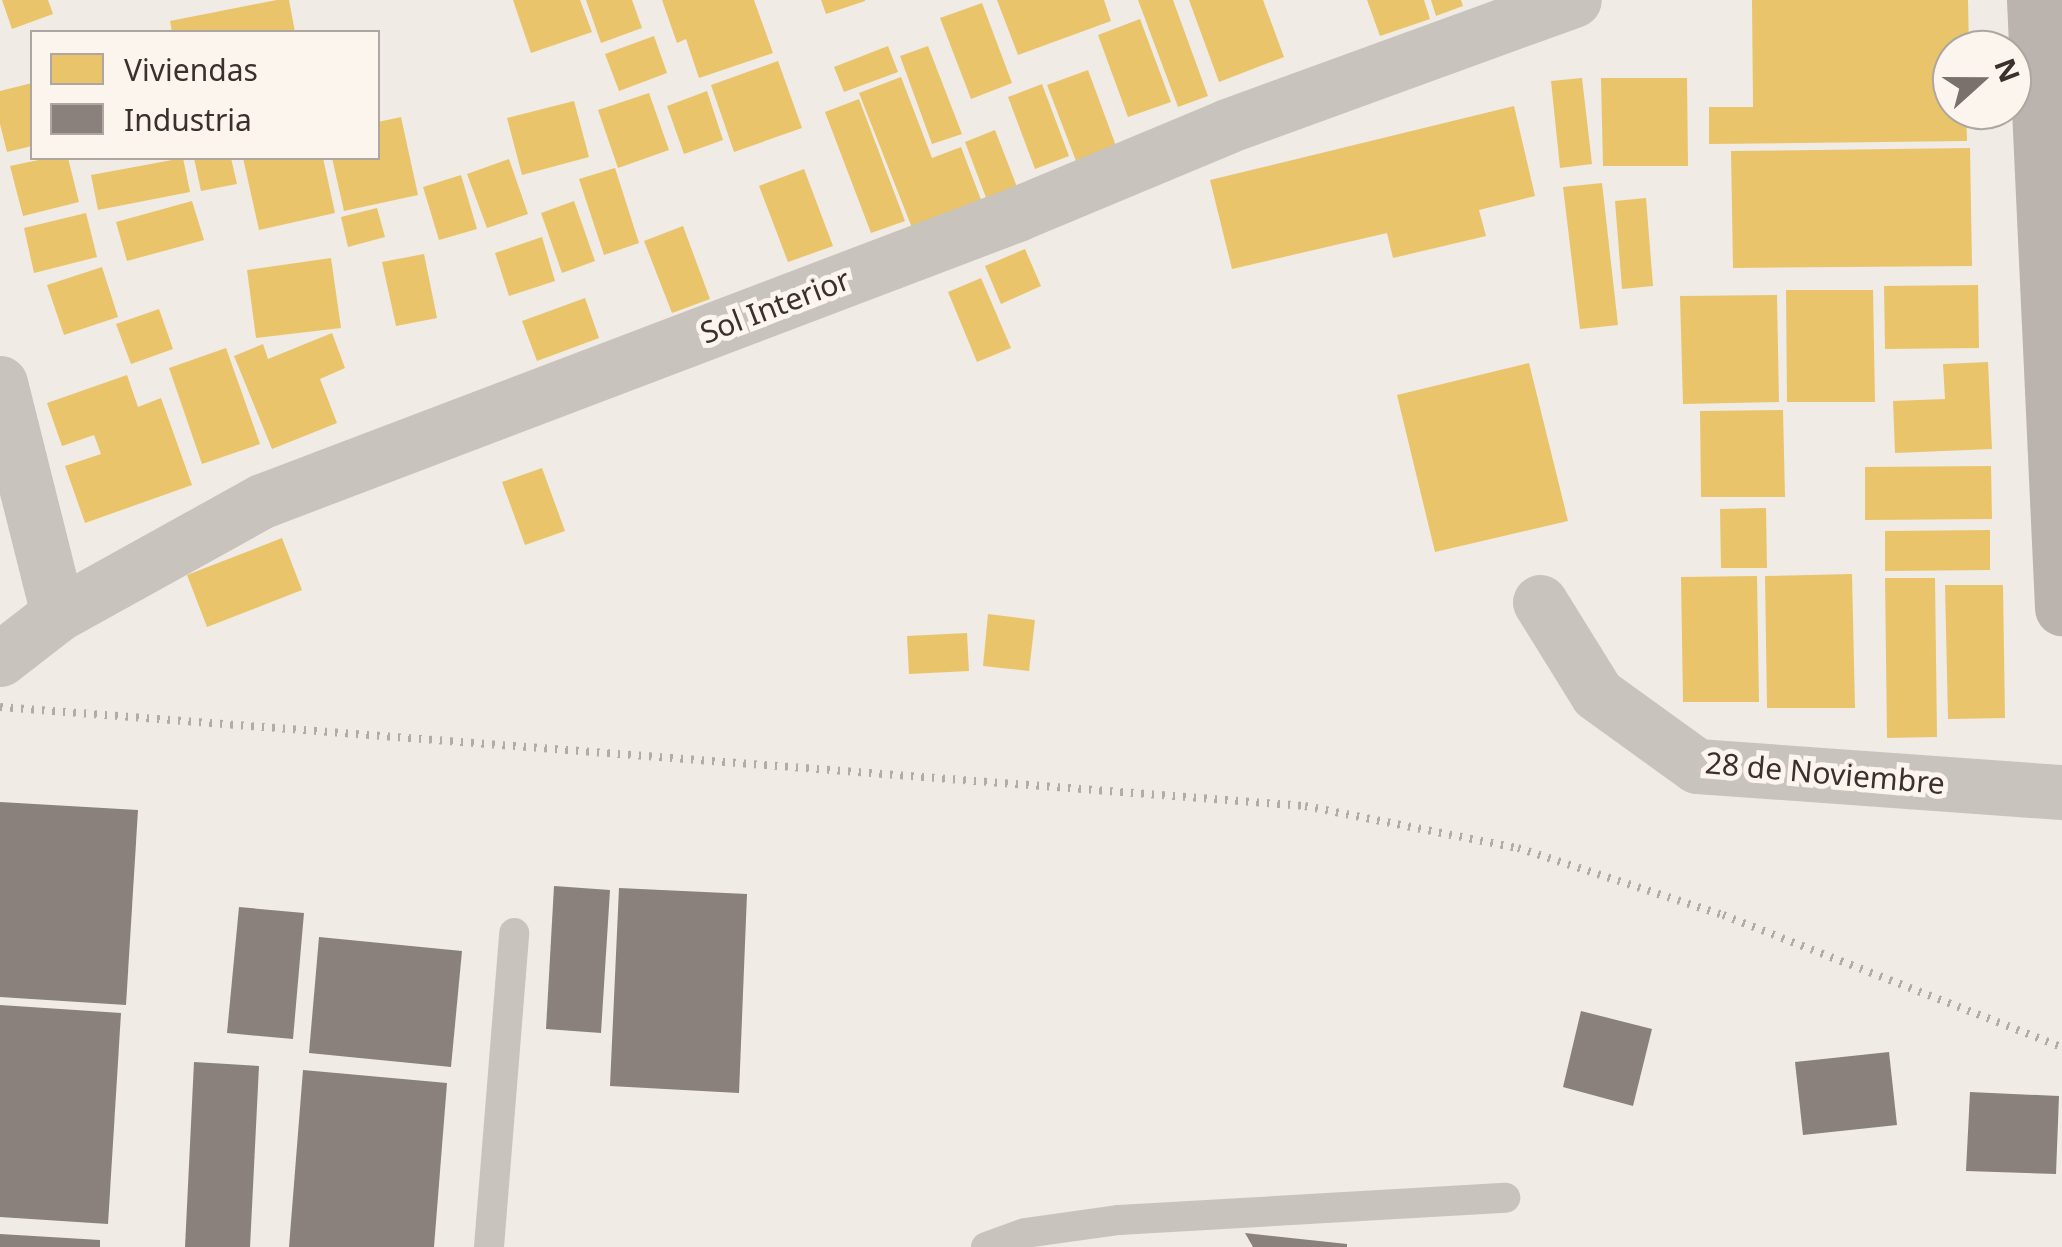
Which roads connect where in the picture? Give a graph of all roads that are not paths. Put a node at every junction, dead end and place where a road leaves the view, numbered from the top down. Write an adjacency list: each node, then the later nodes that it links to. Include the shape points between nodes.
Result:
1 (1574, 0): 7 (street, Sol Interior, via 1227,126 1017,214 262,501)
2 (2034, 0): 3 (street)
3 (2052, 185): 6 (street)
4 (0, 383): 7 (street)
5 (1540, 602): 9 (street, 28 de Noviembre, via 1598,694 1697,766)
6 (2062, 608)
7 (58, 614): 8 (street, Sol Interior)
8 (0, 659)
9 (2062, 792)
10 (514, 934): 12 (lane)
11 (1504, 1198): 13 (lane, via 1118,1220 1025,1233)
12 (489, 1247)
13 (986, 1247)

